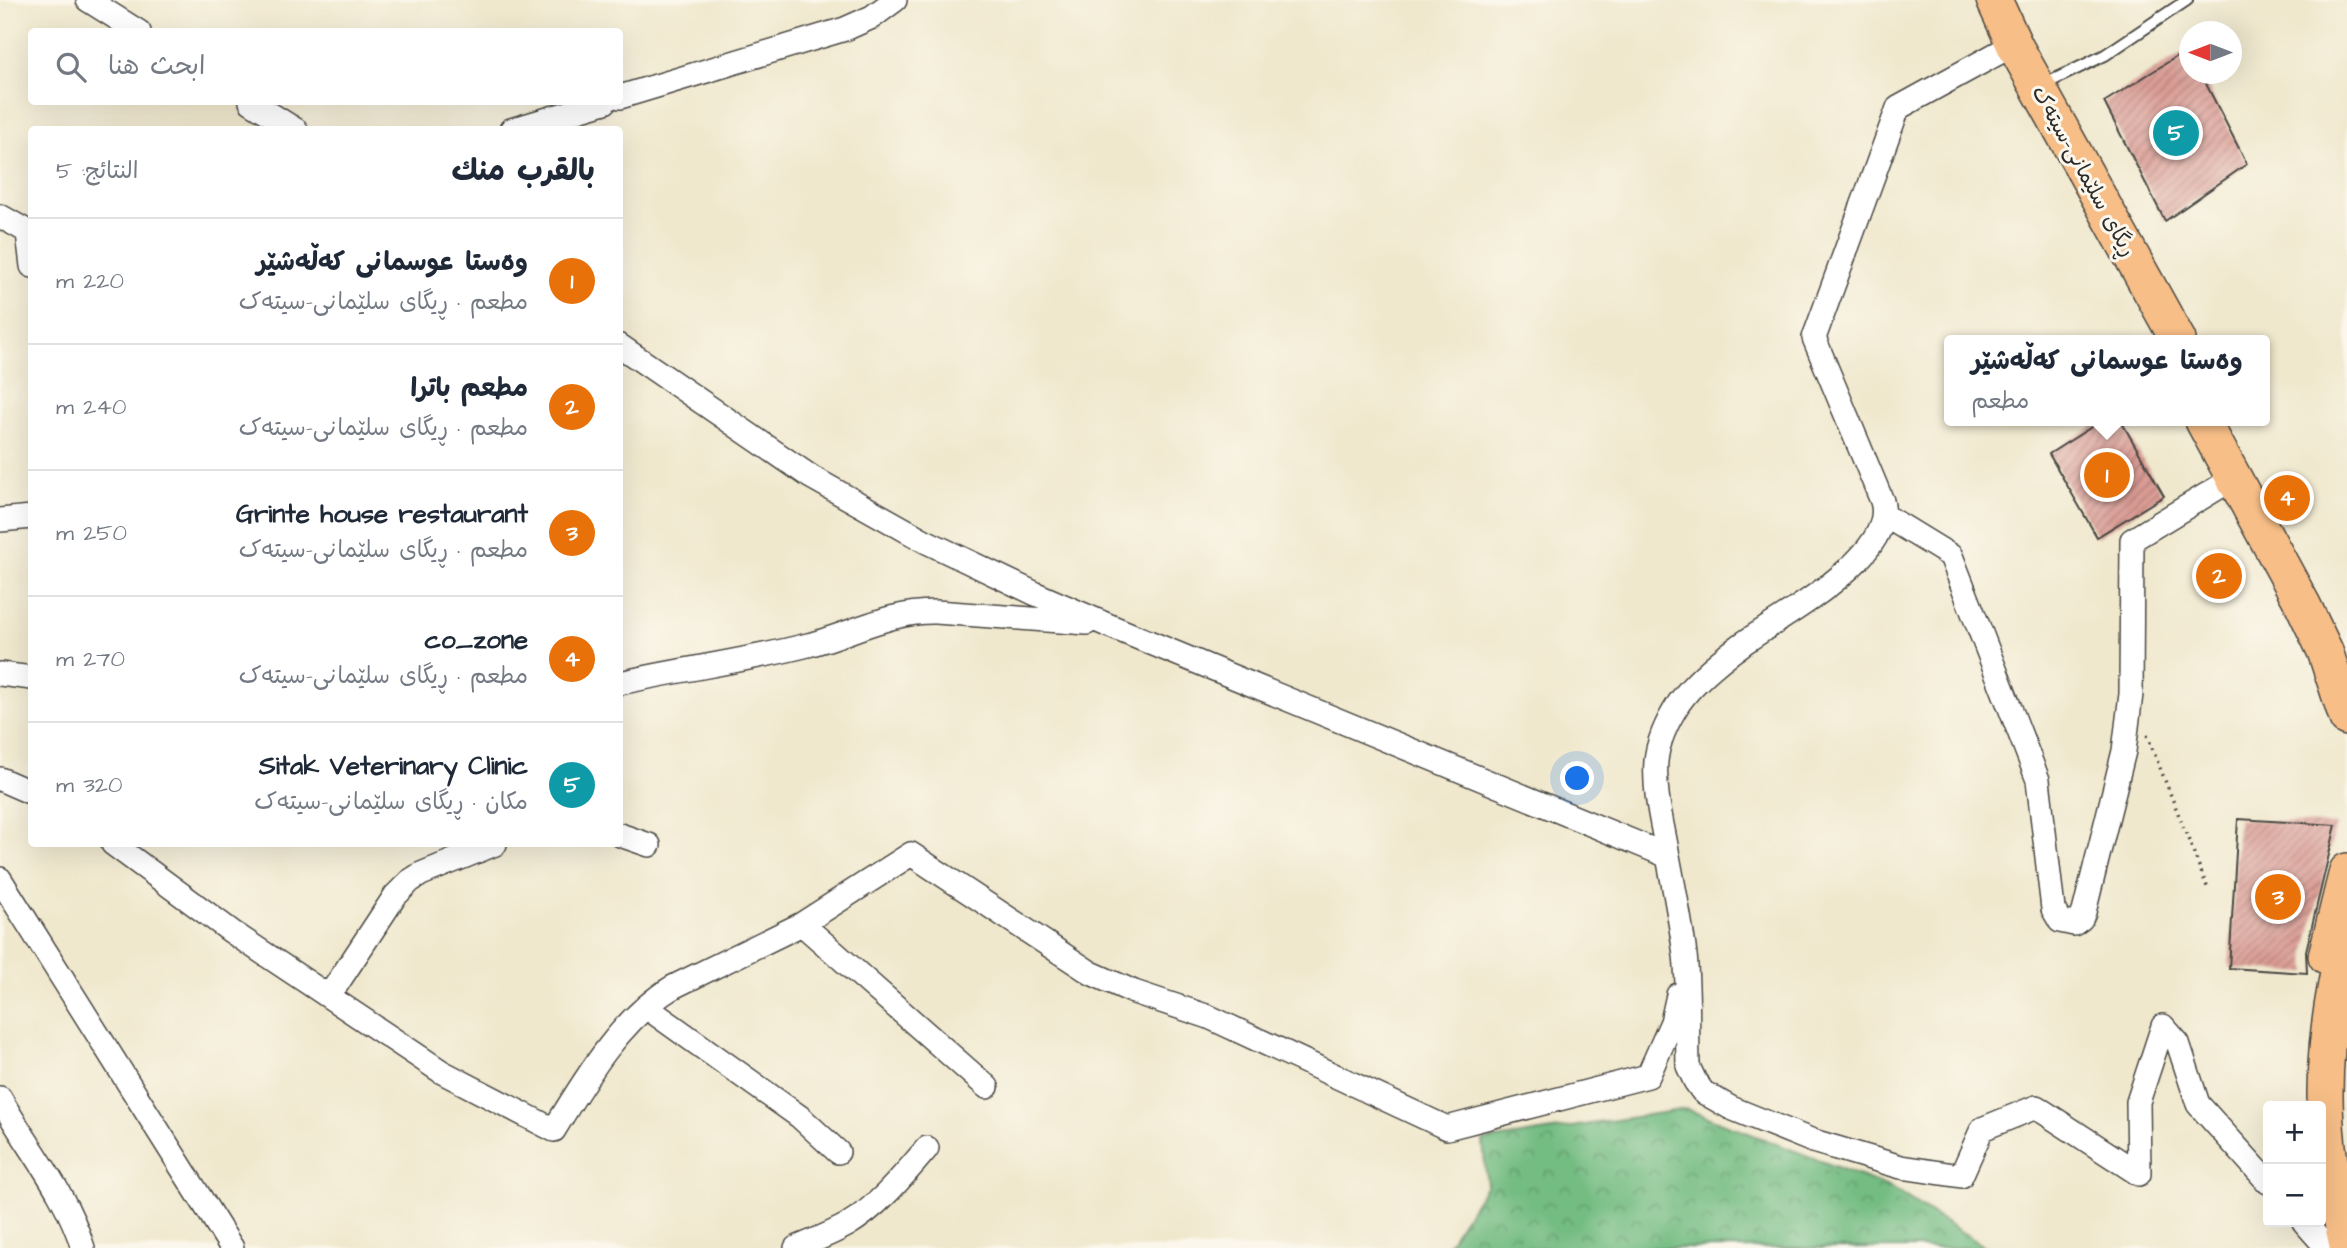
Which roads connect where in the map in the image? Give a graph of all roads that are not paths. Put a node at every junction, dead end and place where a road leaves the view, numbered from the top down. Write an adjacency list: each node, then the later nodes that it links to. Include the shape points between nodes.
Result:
1 (88, 0): 6 (street)
2 (895, 0): 9 (street, via 852,26)
3 (1977, 0): 7 (main road, ڕیگای سلێمانی-سیتەک)
4 (1994, 0): 8 (main road, ڕیگای سلێمانی-سیتەک)
5 (2187, 0): 8 (lane, via 2105,55)
6 (133, 28)
7 (2000, 52): 16 (main road, ڕیگای سلێمانی-سیتەک); 22 (street, via 1898,108 1814,338)
8 (2038, 88): 17 (main road, ڕیگای سلێمانی-سیتەک)
9 (623, 96)
10 (256, 105): 12 (street)
11 (595, 105): 13 (street)
12 (290, 126)
13 (524, 126)
14 (0, 215): 15 (street)
15 (28, 234)
16 (2155, 335)
17 (2175, 335)
18 (623, 357): 25 (street, via 811,477 913,535)
19 (2206, 426): 21 (main road)
20 (2224, 426): 26 (main road, via 2308,580)
21 (2234, 478): 22 (street, via 2132,540 2131,682 2124,751 2084,912 2074,924 2060,921 2053,909 2038,780 1951,556); 30 (main road, via 2325,651)
22 (1884, 515): 37 (street, via 1880,532 1861,556 1825,589 1732,652 1681,699 1656,758 1656,790)
23 (28, 517): 24 (street)
24 (0, 520)
25 (1105, 624): 29 (street, via 914,613 808,645); 37 (street)
26 (2347, 663)
27 (0, 674): 28 (street)
28 (28, 678)
29 (623, 682)
30 (2347, 718)
31 (0, 779): 32 (street)
32 (28, 791)
33 (623, 836): 34 (street)
34 (649, 845)
35 (117, 847): 43 (street)
36 (488, 847): 43 (street, via 421,874 402,888)
37 (1668, 856): 42 (street)
38 (2347, 871): 47 (main road, via 2312,1034)
39 (0, 879): 55 (street)
40 (802, 924): 42 (street, via 911,854 1091,973 1209,1017 1447,1128 1648,1076 1672,1022); 44 (street, via 673,987); 45 (street)
41 (2347, 932): 53 (main road, via 2329,1023 2325,1105 2329,1160)
42 (1685, 957): 50 (street, via 1688,1066 1703,1093 1813,1141 1901,1167 1961,1176 1982,1129 2036,1107 2139,1174 2138,1102 2163,1026 2178,1043 2198,1104)
43 (329, 996): 44 (street, via 442,1072 554,1130 597,1065)
44 (646, 1007): 49 (street, via 800,1117)
45 (987, 1087)
46 (0, 1098): 54 (street, via 69,1208)
47 (2311, 1101)
48 (928, 1148): 56 (street, via 862,1214)
49 (838, 1152)
50 (2263, 1176)
51 (2309, 1227): 57 (street)
52 (2326, 1227): 57 (main road)
53 (2347, 1245)
54 (83, 1248)
55 (232, 1248)
56 (796, 1248)
57 (2329, 1248)

